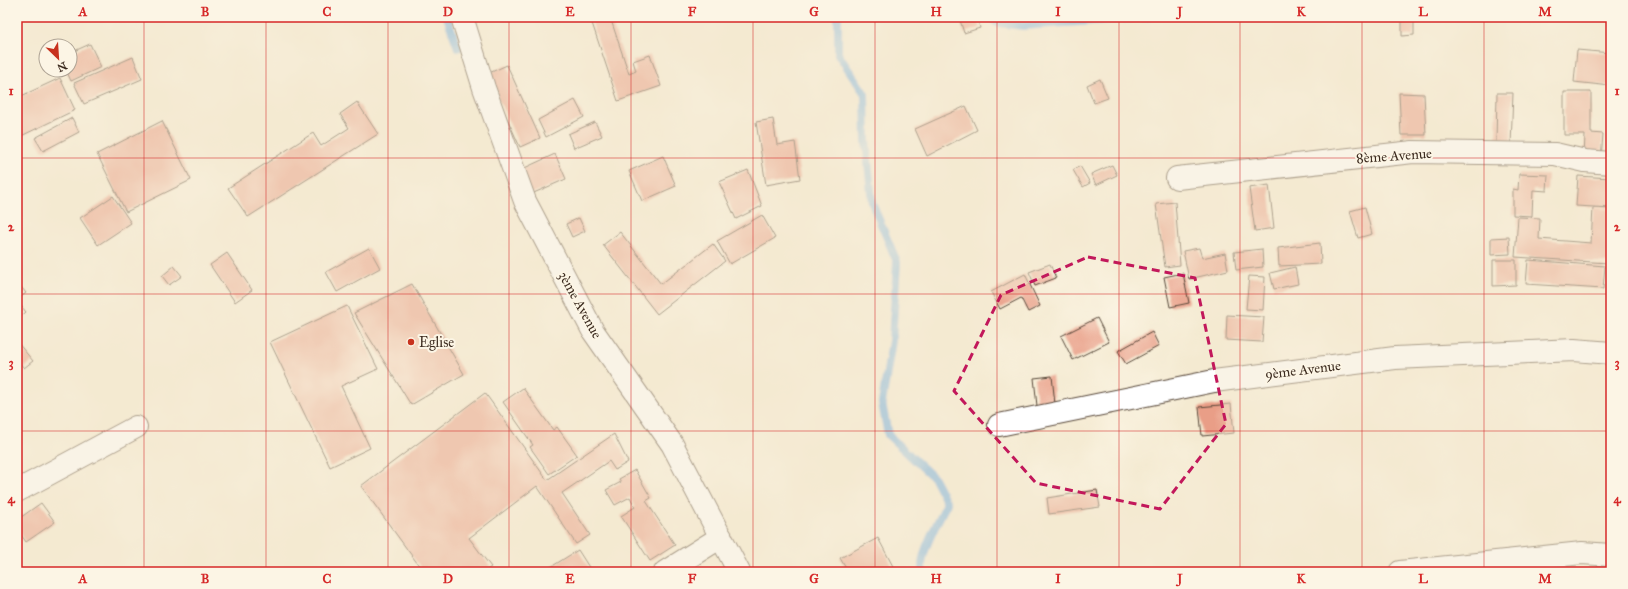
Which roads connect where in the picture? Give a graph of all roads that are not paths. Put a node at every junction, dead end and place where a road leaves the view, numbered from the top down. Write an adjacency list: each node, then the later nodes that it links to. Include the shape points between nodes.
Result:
1 (462, 17): 8 (street, 3ème Avenue, via 484,88 525,201 593,331 672,444)
2 (1611, 163): 3 (street, 8ème Avenue, via 1585,161 1555,154 1413,152)
3 (1177, 178)
4 (1611, 353): 5 (street, 9ème Avenue, via 1574,350 1395,358 1214,381)
5 (999, 425)
6 (136, 427): 7 (street)
7 (17, 491)
8 (720, 536): 10 (street); 11 (street, 3ème Avenue)
9 (1611, 555): 12 (street, via 1582,553)
10 (665, 572)
11 (739, 572)
12 (1400, 572)

